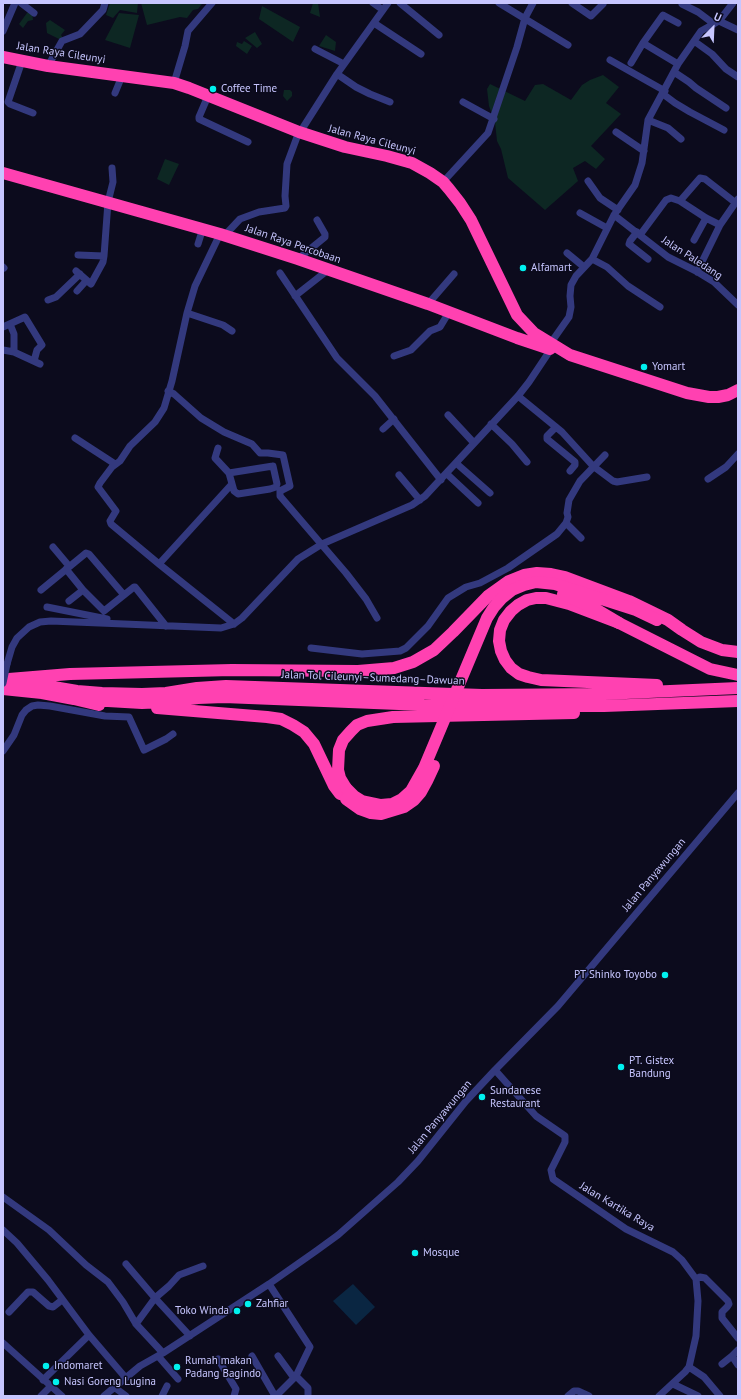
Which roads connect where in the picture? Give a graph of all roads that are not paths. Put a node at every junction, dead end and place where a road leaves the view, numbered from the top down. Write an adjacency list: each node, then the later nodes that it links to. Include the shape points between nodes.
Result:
1 (15, 3): 21 (street)
2 (21, 3): 15 (street)
3 (105, 3): 34 (street, via 103,10 80,34 60,43)
4 (212, 3): 39 (street, via 188,31)
5 (373, 3): 14 (street)
6 (388, 3): 14 (street)
7 (400, 3): 22 (street)
8 (499, 3): 16 (street)
9 (533, 3): 16 (street)
10 (572, 3): 11 (street, via 591,16)
11 (603, 4)
12 (682, 4): 17 (street)
13 (731, 4): 17 (street)
14 (382, 10): 18 (street)
15 (34, 13)
16 (525, 18): 25 (street); 47 (street)
17 (717, 22): 20 (street); 23 (street, via 701,31)
18 (374, 23): 27 (street); 32 (street)
19 (678, 23): 24 (street, via 663,15)
20 (738, 30)
21 (3, 31)
22 (439, 35)
23 (694, 41): 33 (street); 38 (street)
24 (643, 43): 31 (street); 33 (street)
25 (568, 45)
26 (315, 49): 32 (street)
27 (421, 54)
28 (3, 57): 30 (highway, Jalan Raya Cileunyi)
29 (610, 60): 40 (street)
30 (22, 61): 34 (highway, Jalan Raya Cileunyi); 46 (street, via 8,102)
31 (631, 63)
32 (344, 64): 36 (street)
33 (678, 64): 35 (street)
34 (48, 66): 37 (highway, Jalan Raya Cileunyi)
35 (674, 72): 40 (street); 45 (street)
36 (337, 74): 43 (street, via 356,88); 50 (street)
37 (122, 76): 39 (highway, Jalan Raya Cileunyi); 41 (street)
38 (738, 77)
39 (174, 83): 42 (highway, Jalan Raya Cileunyi)
40 (664, 92): 48 (street); 49 (street, via 690,112)
41 (115, 93)
42 (208, 96): 50 (highway, Jalan Raya Cileunyi); 53 (street, via 199,119)
43 (390, 102)
44 (463, 102): 47 (street)
45 (726, 108)
46 (33, 113)
47 (494, 119): 58 (street, via 488,133)
48 (648, 120): 52 (street, via 668,128); 54 (street)
49 (724, 130)
50 (300, 132): 58 (highway, Jalan Raya Cileunyi, via 345,147 412,163); 70 (street, via 287,164 285,208 259,212 240,219)
51 (616, 132): 54 (street)
52 (681, 139)
53 (248, 142)
54 (644, 151): 62 (street, via 635,185)
55 (112, 168): 61 (street, via 113,182)
56 (3, 173): 61 (highway, Jalan Raya Percobaan)
57 (588, 181): 62 (street, Jalan Paledang, via 600,198)
58 (443, 182): 93 (highway, Jalan Raya Cileunyi, via 471,220 517,314)
59 (735, 200): 60 (street, via 700,178); 66 (street)
60 (680, 201): 64 (street); 69 (street, via 671,198 666,200)
61 (108, 202): 67 (highway, Jalan Raya Percobaan); 75 (street)
62 (616, 212): 68 (street); 69 (street, Jalan Paledang)
63 (580, 213): 68 (street)
64 (706, 218): 66 (street); 71 (street)
65 (318, 220): 76 (street, via 326,234 325,237)
66 (720, 225): 81 (street)
67 (203, 228): 70 (highway, Jalan Raya Percobaan); 72 (street)
68 (607, 228): 77 (street)
69 (639, 233): 78 (street, via 629,244); 81 (street, Jalan Paledang, via 668,257)
70 (223, 234): 76 (highway, Jalan Raya Percobaan); 92 (street, via 195,286)
71 (694, 240)
72 (198, 244)
73 (568, 253): 79 (street)
74 (78, 255): 75 (street)
75 (104, 256): 84 (street, via 91,284)
76 (298, 259): 80 (highway, Jalan Raya Percobaan)
77 (592, 259): 79 (street); 90 (street, via 607,267 628,286)
78 (648, 259)
79 (584, 267): 97 (street, via 571,285 569,317)
80 (328, 270): 86 (street); 88 (highway, Jalan Raya Percobaan)
81 (697, 272): 89 (street, Jalan Paledang, via 714,282)
82 (280, 273): 86 (street)
83 (454, 274): 88 (street)
84 (86, 281): 85 (street); 87 (street, via 78,273 56,297)
85 (77, 291)
86 (295, 296): 105 (street, via 337,358)
87 (48, 300)
88 (428, 304): 91 (highway, Jalan Raya Percobaan)
89 (738, 305)
90 (660, 308)
91 (449, 312): 96 (highway, Jalan Raya Percobaan); 100 (street, via 440,327 430,331 411,350)
92 (187, 313): 95 (street, via 223,325); 102 (street)
93 (525, 324): 96 (highway, via 522,334); 97 (highway, Jalan Raya Cileunyi)
94 (6, 326): 99 (street, via 14,334); 99 (street, via 26,317 42,345 37,350 37,363)
95 (232, 331)
96 (517, 338): 97 (highway, Jalan Raya Percobaan)
97 (550, 346): 101 (highway, Jalan Raya Percobaan, via 570,355 687,393 718,397); 103 (street)
98 (3, 350): 99 (street)
99 (14, 352)
100 (394, 356)
101 (738, 390)
102 (168, 391): 116 (street, via 164,408 155,422); 131 (street, via 201,418 224,432 252,444 260,453 283,456 290,486 280,491 280,496)
103 (518, 396): 106 (street); 107 (street)
104 (448, 415): 110 (street)
105 (394, 419): 108 (street); 124 (street)
106 (491, 424): 110 (street); 114 (street)
107 (556, 426): 117 (street); 118 (street, via 546,438 576,462)
108 (383, 429)
109 (75, 438): 116 (street)
110 (474, 443): 115 (street)
111 (218, 448): 119 (street, via 215,458)
112 (605, 454): 117 (street)
113 (738, 454): 123 (street, via 726,467)
114 (527, 462)
115 (456, 463): 120 (street); 126 (street)
116 (116, 464): 133 (street, via 98,487 116,511 110,522)
117 (593, 466): 122 (street, via 617,482); 129 (street, via 569,500)
118 (570, 471)
119 (229, 473): 125 (street); 125 (street, via 273,466 278,484 270,489 238,494)
120 (447, 474): 124 (street); 128 (street)
121 (399, 475): 127 (street)
122 (647, 477)
123 (708, 479)
124 (441, 480): 127 (street)
125 (231, 485): 133 (street)
126 (490, 493)
127 (420, 500): 131 (street)
128 (478, 503)
129 (566, 523): 130 (street); 146 (street, via 557,534 508,568 448,598 428,626 400,651 362,654)
130 (581, 538)
131 (322, 544): 140 (street, via 366,599); 143 (street, via 294,562)
132 (53, 547): 134 (street)
133 (159, 564): 143 (street)
134 (67, 568): 135 (street); 136 (street); 137 (street, via 88,553)
135 (41, 590)
136 (83, 590): 137 (street, via 104,611); 138 (street)
137 (124, 595): 144 (street, via 136,587)
138 (69, 602)
139 (48, 607): 141 (street)
140 (376, 618)
141 (126, 623): 144 (street); 151 (street, bridge, via 51,621 29,627 12,646)
142 (619, 623): 147 (highway); 152 (highway, bridge, via 557,600 536,598 518,605 511,611 504,620 499,641 501,651 511,668 519,674 541,680); 158 (highway, bridge, via 592,607 560,593 537,590 515,597 506,605 490,629 427,781 414,800 404,807 382,814 370,813 349,803)
143 (234, 624): 144 (street, via 221,628)
144 (166, 626)
145 (682, 630): 148 (highway, via 701,642); 151 (highway, via 647,609 579,582 552,574 537,573 509,581 488,596 434,650 413,662 394,668 358,671 208,670 70,674); 158 (highway, bridge, via 636,610 556,584 536,582 518,587 502,598 487,618 424,768 411,791 392,804 381,805 362,801)
146 (311, 648)
147 (676, 652): 149 (highway); 150 (highway, via 710,669)
148 (738, 654)
149 (738, 668)
150 (738, 675)
151 (5, 683): 153 (highway); 155 (highway, Jalan Tol Cileunyi–Sumedang–Dawuan, via 109,693 166,693 226,686 482,695)
152 (738, 688): 155 (highway, Jalan Tol Cileunyi–Sumedang–Dawuan, via 603,694)
153 (74, 699): 155 (highway, Jalan Tol Cileunyi–Sumedang–Dawuan, via 142,703 224,697 424,705); 158 (highway, via 105,707 222,712 281,719 304,732 314,744 331,780)
154 (733, 702): 155 (highway)
155 (550, 704): 158 (highway, via 367,721 351,731 339,750 338,770)
156 (174, 734): 157 (street, via 144,750 129,716 105,716 38,705 32,706 22,715 14,735)
157 (3, 751)
158 (343, 791)
159 (738, 793): 160 (street, Jalan Panyawungan, via 558,1006)
160 (495, 1070): 165 (street, Jalan Kartika Raya, via 536,1116 566,1136 551,1170 553,1179 626,1229 673,1252); 166 (street, Jalan Panyawungan, via 398,1182 338,1235)
161 (3, 1197): 170 (street, via 49,1230 108,1282)
162 (3, 1230): 168 (street)
163 (126, 1264): 167 (street)
164 (203, 1266): 167 (street, via 179,1275)
165 (696, 1279): 173 (street, via 705,1278 728,1301 722,1318); 182 (street, via 696,1336)
166 (269, 1284): 172 (street, Jalan Panyawungan); 183 (street, via 310,1347)
167 (155, 1298): 170 (street); 172 (street)
168 (62, 1300): 169 (street, via 49,1306 33,1292 28,1292); 171 (street)
169 (9, 1312)
170 (136, 1324): 176 (street)
171 (89, 1335): 184 (street); 186 (street)
172 (190, 1336): 176 (street, Jalan Panyawungan)
173 (737, 1336): 175 (street)
174 (3, 1343): 186 (street)
175 (736, 1352): 180 (street); 181 (street)
176 (160, 1355): 184 (street, Jalan Panyawungan); 185 (street)
177 (252, 1356): 191 (street)
178 (278, 1356): 183 (street)
179 (218, 1359): 197 (street, via 236,1389)
180 (722, 1364)
181 (738, 1365)
182 (689, 1367): 187 (street); 203 (street, via 704,1377)
183 (295, 1377): 191 (street); 198 (street, via 308,1388)
184 (125, 1378): 190 (street, Jalan Panyawungan)
185 (178, 1379)
186 (43, 1380): 189 (street)
187 (673, 1384): 201 (street); 202 (street)
188 (167, 1386): 196 (street)
189 (50, 1387): 192 (street); 193 (street)
190 (114, 1388): 194 (street, Jalan Panyawungan); 195 (street)
191 (277, 1395)
192 (41, 1396)
193 (62, 1396)
194 (104, 1396)
195 (126, 1396)
196 (162, 1396)
197 (234, 1396)
198 (308, 1396)
199 (568, 1396): 200 (street, via 578,1391)
200 (589, 1396)
201 (659, 1396)
202 (698, 1396)
203 (720, 1396)

